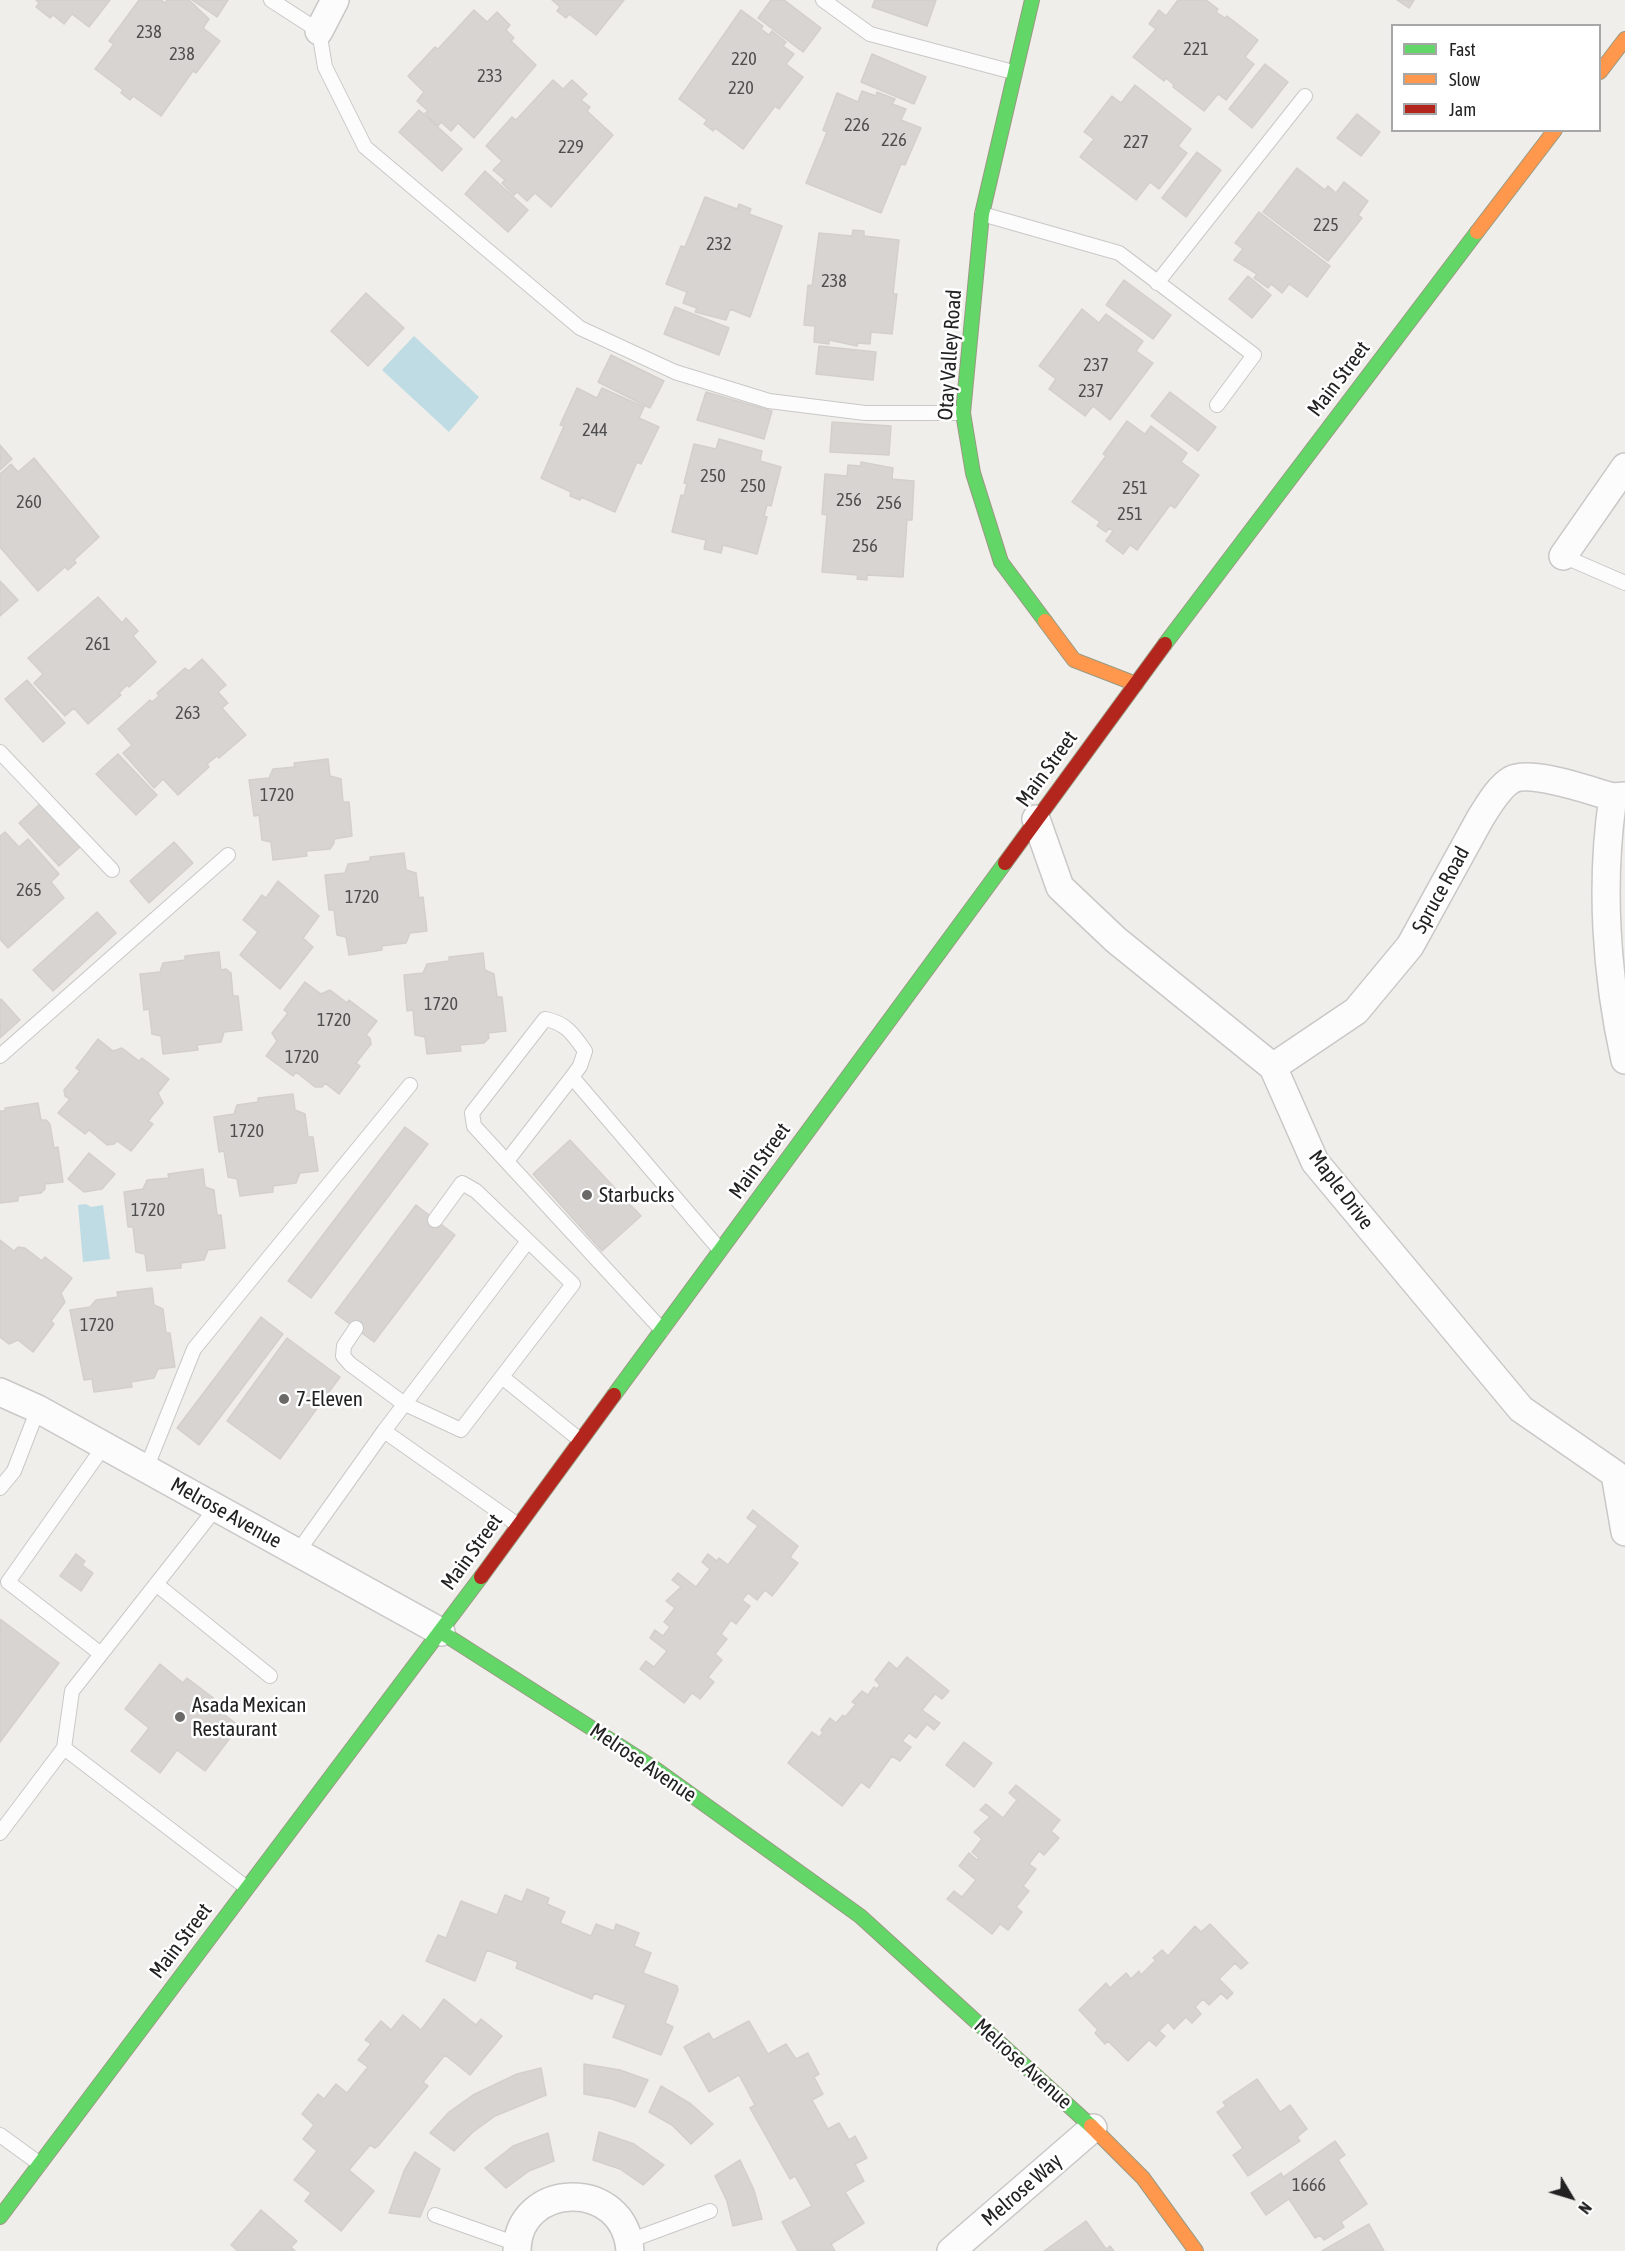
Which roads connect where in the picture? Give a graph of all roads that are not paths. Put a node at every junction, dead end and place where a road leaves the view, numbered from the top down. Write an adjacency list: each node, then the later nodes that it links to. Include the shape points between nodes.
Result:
1 (271, 0): 5 (lane)
2 (335, 0): 5 (street)
3 (823, 0): 8 (lane, via 870,34)
4 (1032, 0): 8 (main road, Otay Valley Road)
5 (319, 31): 14 (lane, via 325,67 365,147 580,328 675,372 769,401 865,413)
6 (1625, 39): 7 (main road)
7 (1601, 69)
8 (1013, 72): 11 (main road, Otay Valley Road)
9 (1305, 96): 12 (lane)
10 (1553, 132): 18 (main road, Main Street)
11 (982, 214): 12 (lane, via 1119,253); 14 (main road, Otay Valley Road)
12 (1156, 283): 13 (lane, via 1254,355)
13 (1217, 405)
14 (963, 413): 18 (main road, Otay Valley Road, via 973,473 1001,562 1074,660)
15 (1625, 467): 16 (street)
16 (1563, 556): 17 (lane)
17 (1625, 583)
18 (1136, 684): 21 (main road, Main Street)
19 (0, 752): 23 (lane)
20 (1619, 797): 25 (street, via 1606,837 1608,942 1614,1009); 26 (street, Spruce Road, via 1535,777 1512,780 1481,817 1410,946 1363,1003)
21 (1036, 819): 26 (street, Maple Drive, via 1060,887 1116,940); 32 (main road, Main Street)
22 (228, 855): 24 (lane)
23 (112, 870)
24 (0, 1056)
25 (1625, 1060)
26 (1273, 1067): 46 (street, Maple Drive, via 1315,1162 1521,1409 1615,1474)
27 (572, 1077): 29 (lane); 29 (lane, via 585,1051 560,1022 545,1019 472,1113 478,1131); 32 (lane)
28 (410, 1086): 42 (lane, via 194,1349)
29 (507, 1161): 34 (lane)
30 (435, 1220): 31 (lane, via 462,1183 476,1191)
31 (528, 1241): 35 (lane, via 573,1284); 37 (lane)
32 (720, 1250): 34 (main road, Main Street)
33 (356, 1329): 37 (lane, via 344,1346 343,1356)
34 (662, 1329): 40 (main road, Main Street)
35 (502, 1377): 37 (lane, via 461,1430); 40 (lane)
36 (0, 1392): 38 (street, Melrose Avenue)
37 (403, 1403): 39 (lane)
38 (38, 1409): 41 (street, Melrose Avenue); 43 (lane, via 14,1471)
39 (384, 1431): 45 (lane); 47 (lane)
40 (580, 1440): 45 (main road, Main Street)
41 (104, 1446): 42 (street, Melrose Avenue); 50 (lane, via 8,1582)
42 (146, 1469): 44 (street, Melrose Avenue)
43 (0, 1488)
44 (216, 1508): 47 (street, Melrose Avenue); 48 (lane)
45 (518, 1524): 49 (main road, Main Street)
46 (1625, 1532)
47 (297, 1552): 49 (street, Melrose Avenue)
48 (156, 1584): 50 (lane); 51 (lane)
49 (441, 1632): 54 (main road, Main Street); 55 (main road, Melrose Avenue, via 654,1768 860,1916)
50 (101, 1654): 52 (lane, via 72,1691)
51 (270, 1676)
52 (64, 1748): 53 (lane); 54 (lane)
53 (0, 1833)
54 (247, 1888): 57 (main road, Main Street)
55 (1093, 2128): 63 (street, Melrose Way); 64 (main road, Melrose Avenue, via 1143,2178)
56 (0, 2135): 57 (lane)
57 (40, 2164): 60 (main road, Main Street)
58 (710, 2211): 61 (lane)
59 (435, 2215): 62 (lane)
60 (0, 2217)
61 (629, 2246): 62 (street, via 622,2224 612,2211 589,2199 563,2197 532,2213 522,2228)
62 (517, 2247)
63 (951, 2251)
64 (1197, 2251)

